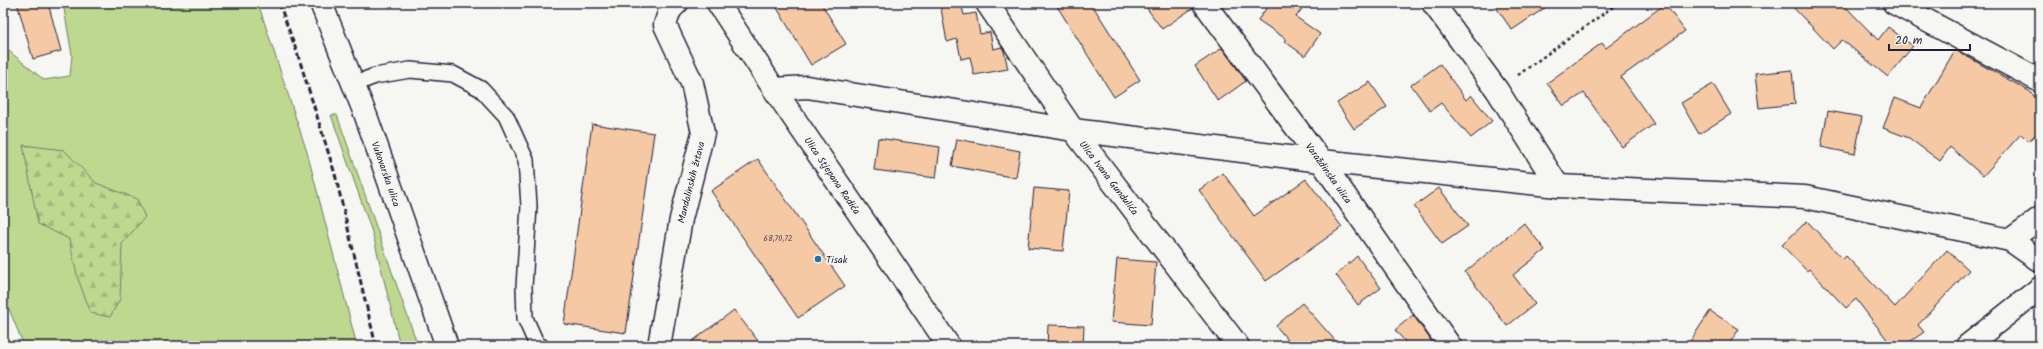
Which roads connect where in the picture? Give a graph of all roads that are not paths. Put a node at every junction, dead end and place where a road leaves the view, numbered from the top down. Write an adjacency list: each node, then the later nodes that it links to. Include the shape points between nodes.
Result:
1 (322, 3): 9 (street, Vukovarska ulica)
2 (677, 3): 20 (street, Mandalinskih žrtava, via 670,10 665,25 692,83 703,133 681,219)
3 (718, 3): 10 (street, Ulica Stjepana Radića)
4 (987, 3): 11 (street, Ulica Ivana Gundulića)
5 (1204, 3): 12 (street, Varaždinska ulica)
6 (1433, 3): 13 (street, via 1497,90)
7 (1894, 3): 8 (street)
8 (2040, 81)
9 (354, 84): 18 (street, Vukovarska ulica); 19 (lane, via 375,76 410,70 453,74 481,89 506,116 526,160 529,206 524,287 525,318 537,345)
10 (774, 89): 11 (street, via 807,87); 21 (street, Ulica Stjepana Radića)
11 (1073, 130): 12 (street); 22 (street, Ulica Ivana Gundulića)
12 (1321, 161): 13 (street); 23 (street, Varaždinska ulica)
13 (1558, 186): 15 (street, via 1805,197)
14 (2040, 218): 15 (street)
15 (2010, 240): 16 (street)
16 (2040, 261)
17 (2040, 288): 24 (street)
18 (447, 346)
19 (541, 346)
20 (659, 346)
21 (949, 346)
22 (1238, 346)
23 (1450, 346)
24 (1967, 346)

